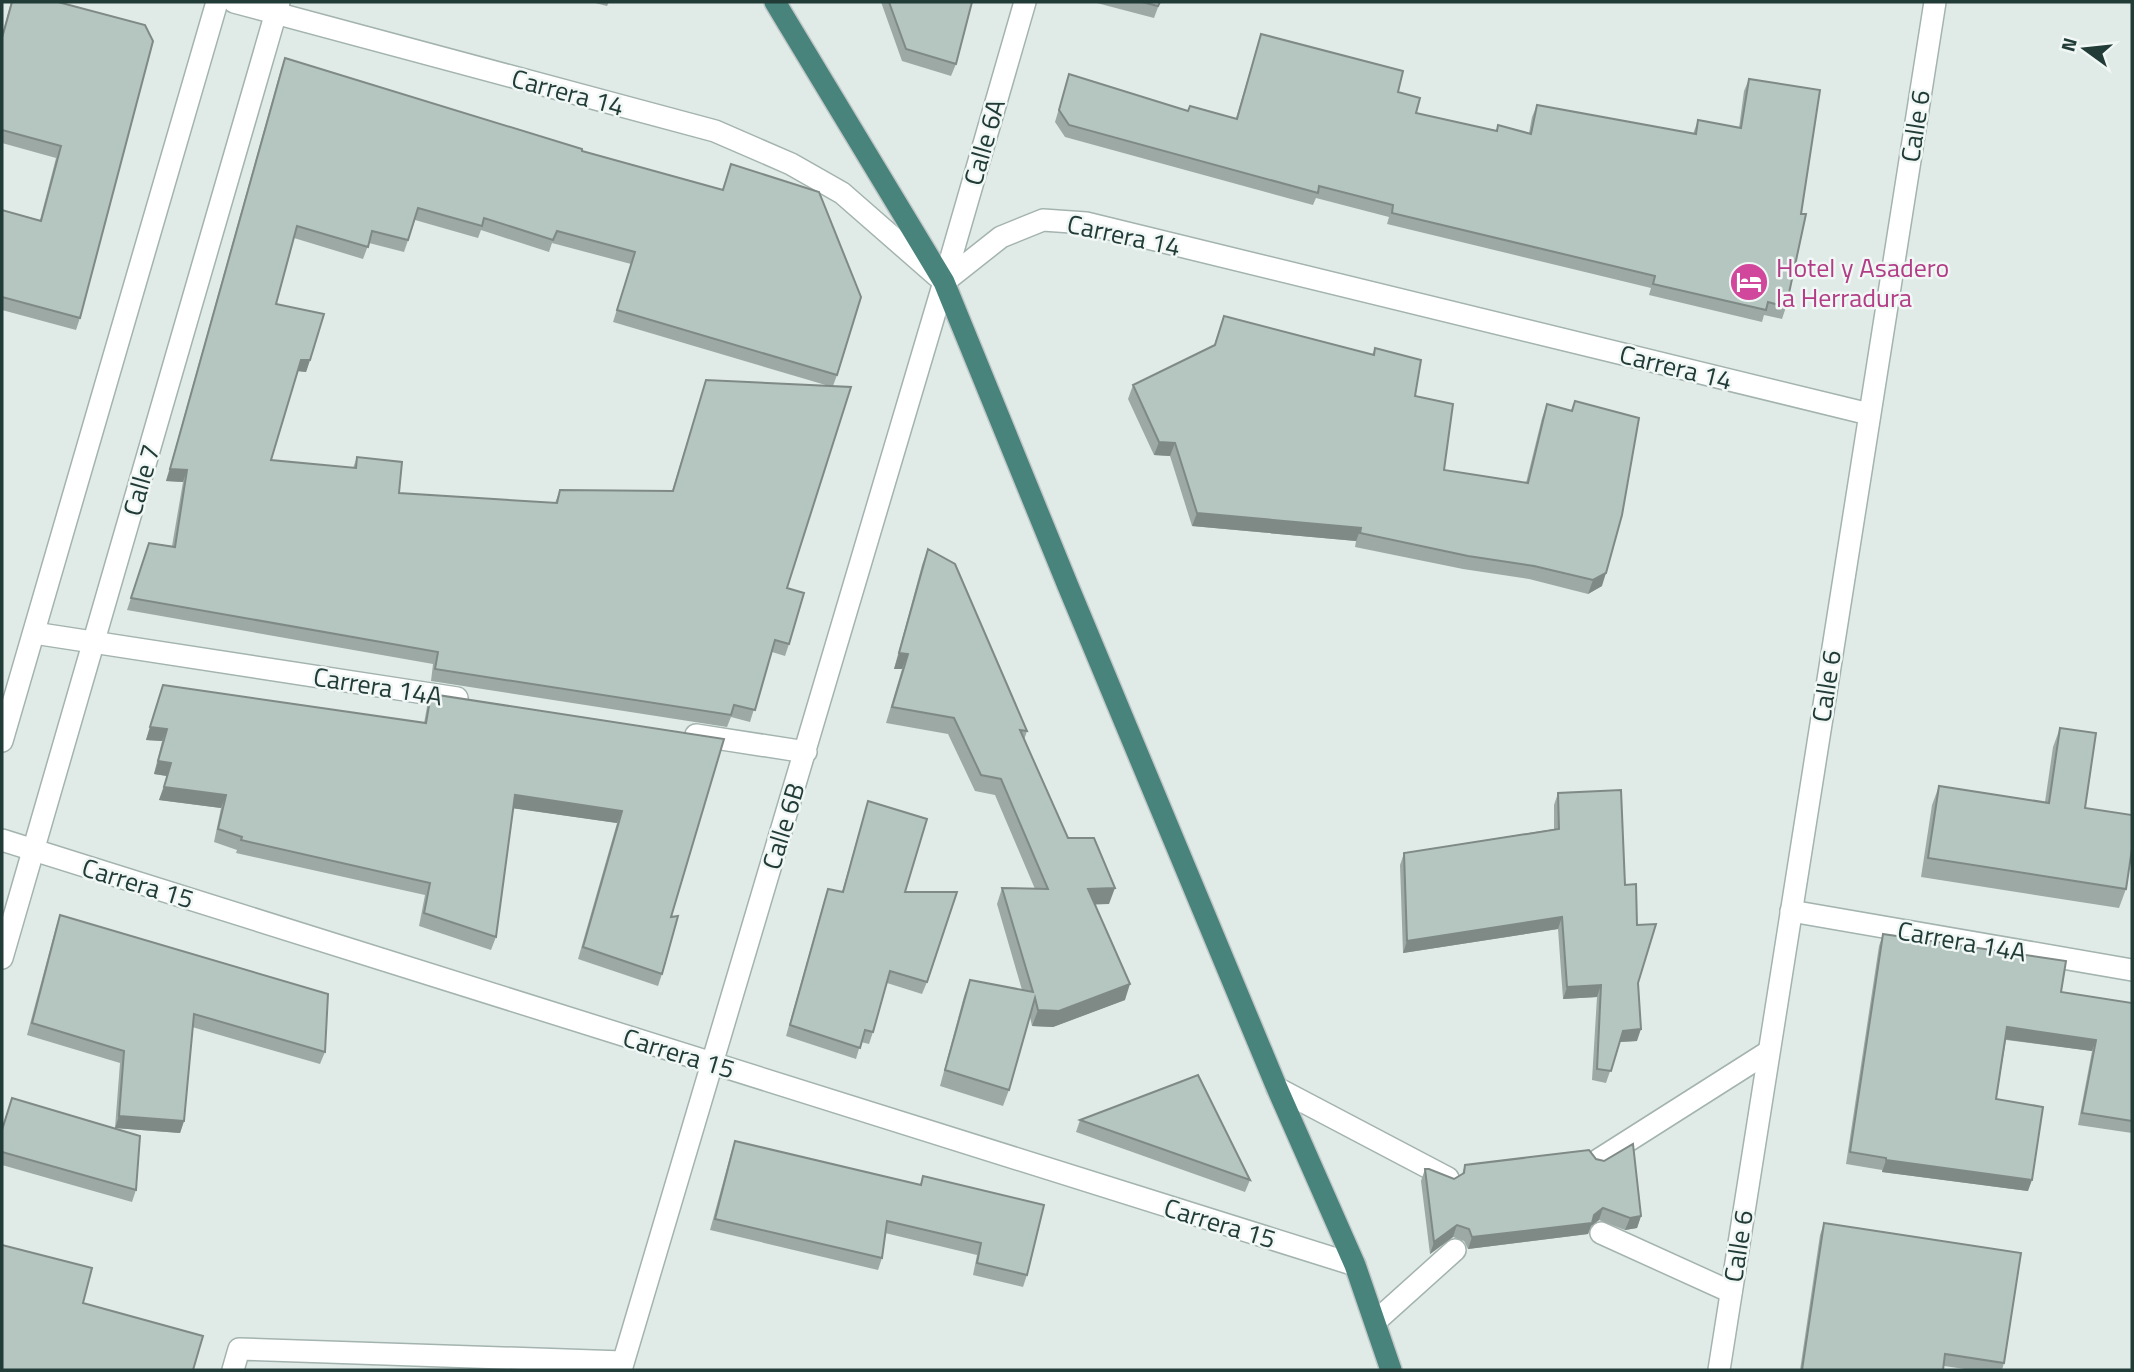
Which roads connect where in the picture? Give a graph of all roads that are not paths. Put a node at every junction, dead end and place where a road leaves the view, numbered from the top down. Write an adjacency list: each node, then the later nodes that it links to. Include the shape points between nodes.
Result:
1 (217, 2): 9 (street)
2 (234, 2): 6 (street, Carrera 14)
3 (775, 2): 7 (highway)
4 (1025, 2): 7 (street, Calle 6A)
5 (1935, 2): 8 (street, Calle 6)
6 (277, 7): 7 (street, Carrera 14, via 715,131 791,164 842,193); 10 (street, Calle 7)
7 (944, 282): 8 (street, Carrera 14, via 1001,237 1043,220 1086,223); 14 (street, Calle 6B); 22 (highway)
8 (1869, 414): 17 (street, Calle 6)
9 (34, 633): 10 (street, Carrera 14A); 13 (street)
10 (93, 643): 11 (street, Carrera 14A); 16 (street, Calle 7)
11 (477, 702)
12 (682, 733): 14 (street)
13 (2, 741)
14 (806, 752): 21 (street, Calle 6B)
15 (2, 840): 16 (street, Carrera 15)
16 (33, 850): 18 (street, Calle 7); 21 (street, Carrera 15)
17 (1791, 911): 19 (street, Carrera 14A); 20 (street, Calle 6)
18 (2, 958)
19 (2132, 970)
20 (1768, 1052): 23 (street); 28 (street, Calle 6)
21 (713, 1063): 27 (street, Carrera 15); 30 (street, Calle 6B)
22 (1277, 1088): 24 (street); 27 (highway)
23 (1598, 1160)
24 (1448, 1178)
25 (1601, 1233): 28 (street)
26 (1455, 1250): 29 (street)
27 (1355, 1265): 29 (highway)
28 (1731, 1292): 33 (street, Calle 6)
29 (1376, 1321): 32 (highway)
30 (622, 1366): 31 (street, via 239,1349)
31 (233, 1370)
32 (1391, 1370)
33 (1719, 1370)

